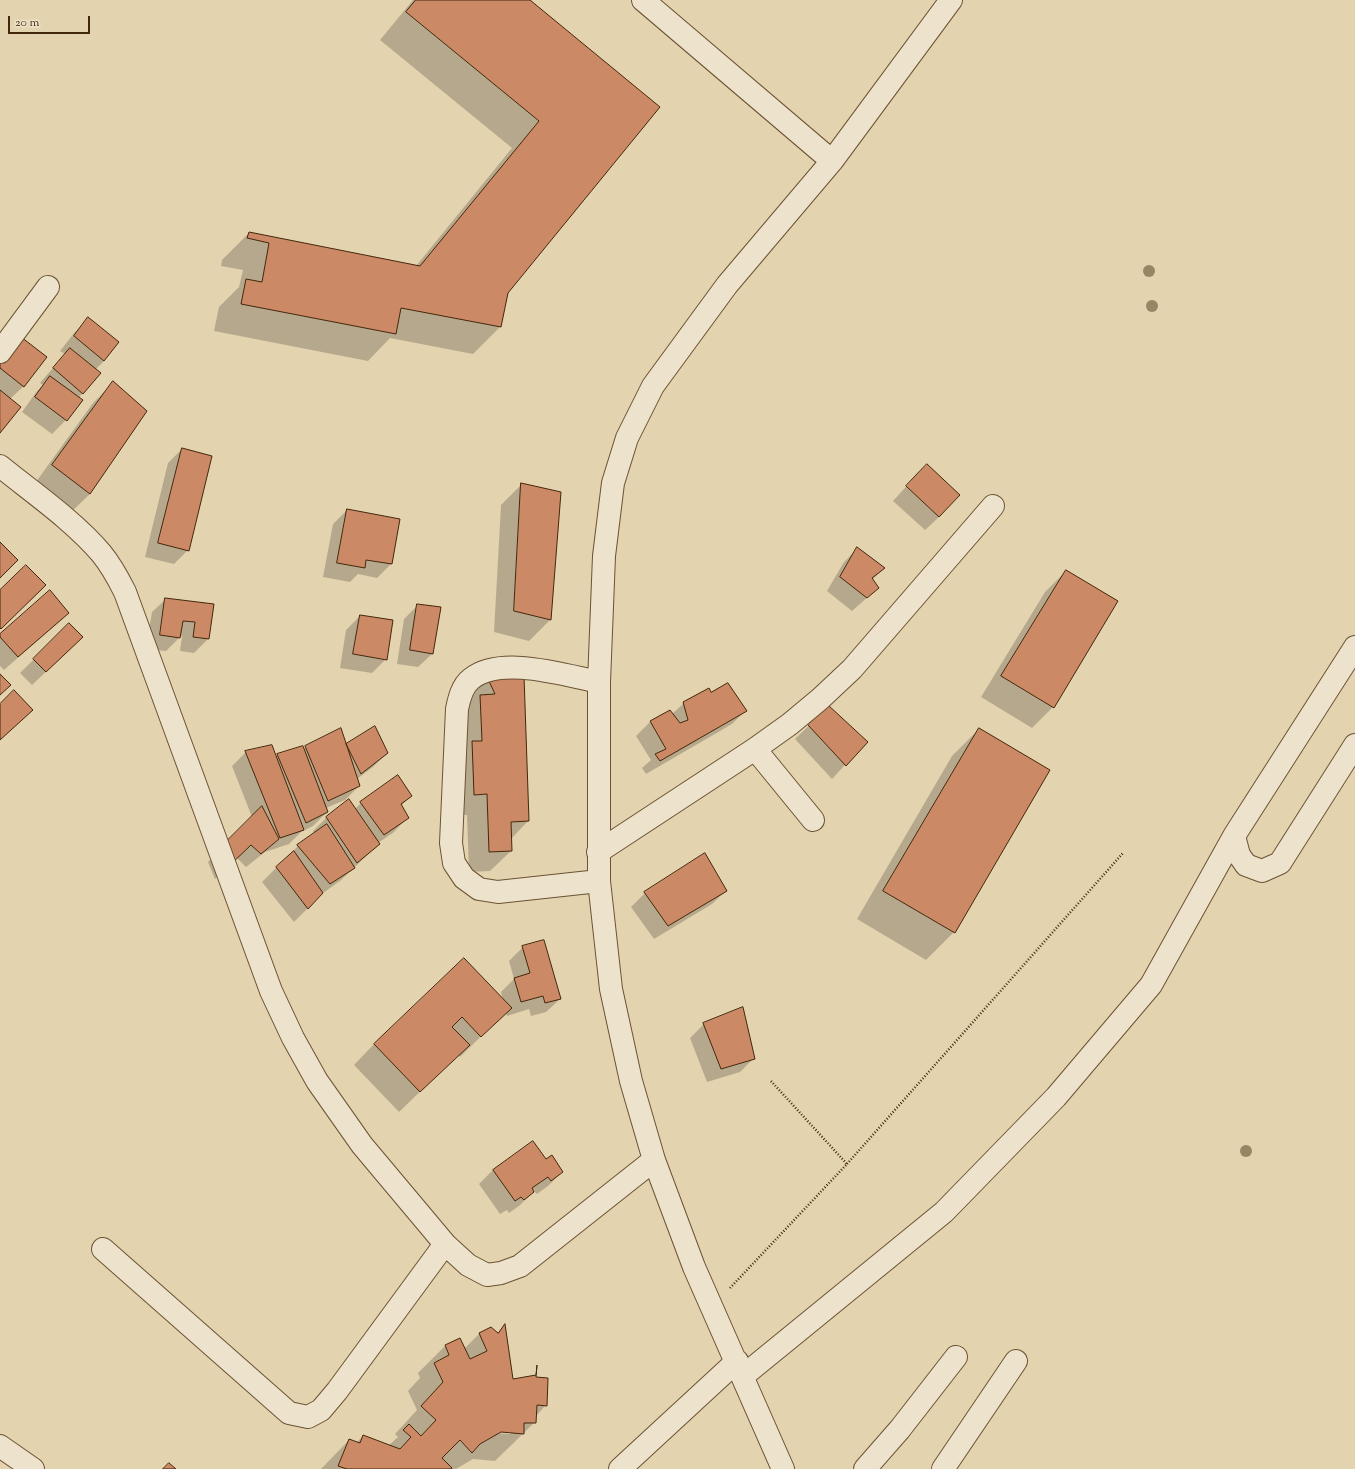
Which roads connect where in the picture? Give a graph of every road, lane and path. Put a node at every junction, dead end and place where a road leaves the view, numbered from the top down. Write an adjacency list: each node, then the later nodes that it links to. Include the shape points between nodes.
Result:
1 (643, 0): 3 (street)
2 (951, 0): 3 (street)
3 (832, 161): 9 (street, via 727,285 653,386 627,438 613,483 604,556)
4 (48, 287): 5 (street)
5 (0, 352)
6 (0, 466): 20 (street, via 69,522 100,552 114,571 127,600 271,991 293,1038 317,1081 362,1145)
7 (993, 506): 11 (street, via 852,669 790,724)
8 (1355, 648): 13 (street)
9 (599, 682): 14 (street); 16 (street, via 510,666 487,669 470,679 460,694 457,709 451,843 454,863 460,873 480,888 498,892)
10 (1355, 745): 13 (street, via 1280,862 1262,871 1246,865 1239,855)
11 (755, 749): 12 (street); 14 (street)
12 (813, 820)
13 (1234, 836): 25 (street, via 1151,985 1056,1097 944,1212)
14 (598, 852): 16 (street)
15 (1123, 853): 19 (path)
16 (599, 881): 18 (street, via 611,989 631,1081)
17 (770, 1080): 19 (path)
18 (654, 1160): 20 (street, via 520,1266 487,1275 468,1265); 22 (street, via 694,1267)
19 (847, 1164): 22 (path)
20 (445, 1244): 21 (street, via 337,1391 321,1410 308,1417 289,1413)
21 (103, 1249)
22 (712, 1307): 25 (street)
23 (956, 1357): 30 (street, via 900,1429)
24 (1016, 1361): 31 (street)
25 (740, 1369): 28 (street); 29 (street)
26 (0, 1446): 27 (street)
27 (33, 1469)
28 (620, 1469)
29 (784, 1469)
30 (864, 1469)
31 (943, 1469)

